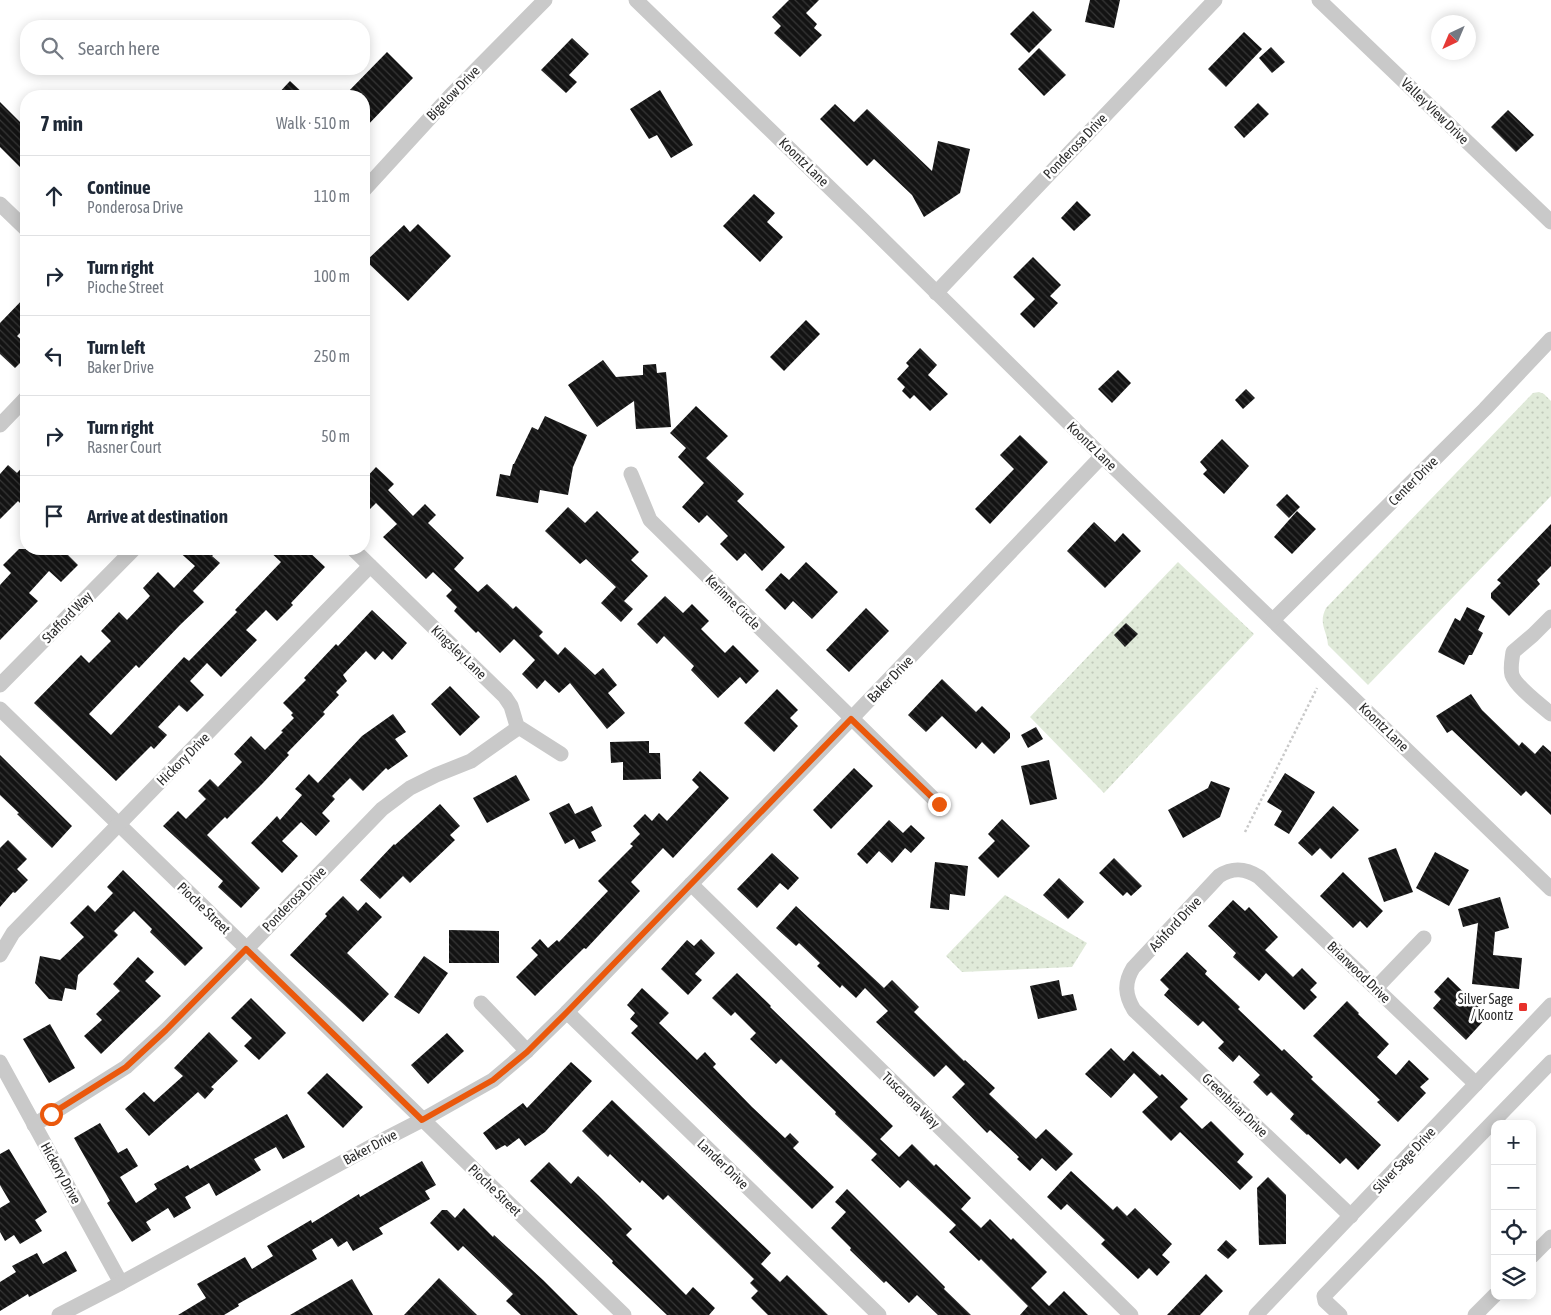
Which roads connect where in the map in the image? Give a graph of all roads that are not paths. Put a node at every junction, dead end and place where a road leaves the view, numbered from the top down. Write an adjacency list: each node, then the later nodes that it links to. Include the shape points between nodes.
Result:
1 (545, 0): 5 (street, Bigelow Drive, via 451,94)
2 (636, 0): 9 (street, Koontz Lane)
3 (1215, 0): 9 (street, Ponderosa Drive)
4 (1319, 0): 7 (street, Valley View Drive)
5 (370, 183)
6 (0, 204): 8 (street)
7 (1551, 222)
8 (20, 223)
9 (936, 293): 13 (street, Koontz Lane)
10 (1551, 340): 19 (street, Center Drive)
11 (20, 404): 12 (street)
12 (0, 425)
13 (1102, 456): 19 (street, Koontz Lane); 23 (street, Baker Drive)
14 (631, 474): 23 (street, Kerinne Circle, via 650,520)
15 (128, 555): 20 (street, Stafford Way)
16 (359, 555): 17 (street, Kingsley Lane)
17 (370, 566): 24 (street, Kingsley Lane, via 504,697 511,706); 27 (street, Hickory Drive)
18 (1551, 617): 22 (street, via 1513,652 1511,666 1519,685)
19 (1273, 620): 30 (street, Koontz Lane)
20 (0, 685)
21 (0, 710): 27 (street, Pioche Street)
22 (1551, 714)
23 (851, 719): 26 (street, Kerinne Circle); 29 (street, Baker Drive)
24 (517, 726): 25 (street); 32 (street, Ponderosa Drive, via 471,761 410,788 382,809)
25 (561, 754)
26 (939, 804)
27 (119, 824): 32 (street, Pioche Street); 33 (street, Hickory Drive, via 13,933)
28 (1236, 869): 34 (street, Briarwood Drive, via 1259,877); 35 (street, Ashford Drive, via 1219,876 1140,961 1129,976)
29 (691, 884): 38 (street, Baker Drive); 53 (street, Tuscarora Way)
30 (1551, 889)
31 (1424, 938): 34 (street)
32 (246, 949): 43 (street, Pioche Street); 44 (street, Ponderosa Drive, via 126,1067)
33 (0, 955)
34 (1376, 988): 42 (street, Briarwood Drive)
35 (1126, 990): 45 (street, Greenbriar Drive, via 1134,1010)
36 (481, 1003): 39 (street)
37 (1551, 1005): 42 (street, Silver Sage Drive)
38 (567, 1012): 39 (street, Baker Drive); 52 (street, Lander Drive)
39 (527, 1052): 43 (street, Baker Drive, via 493,1080)
40 (0, 1062): 44 (street, Hickory Drive)
41 (1551, 1062): 55 (street, via 1324,1296)
42 (1476, 1084): 45 (street, Silver Sage Drive)
43 (422, 1120): 48 (street, Baker Drive); 51 (street, Pioche Street)
44 (34, 1125): 48 (street, Hickory Drive)
45 (1351, 1216): 54 (street, Silver Sage Drive)
46 (1551, 1237): 47 (street)
47 (1533, 1255)
48 (121, 1283): 50 (street, Baker Drive)
49 (1491, 1299): 56 (street)
50 (60, 1315)
51 (624, 1315)
52 (879, 1315)
53 (1131, 1315)
54 (1256, 1315)
55 (1340, 1315)
56 (1475, 1315)

